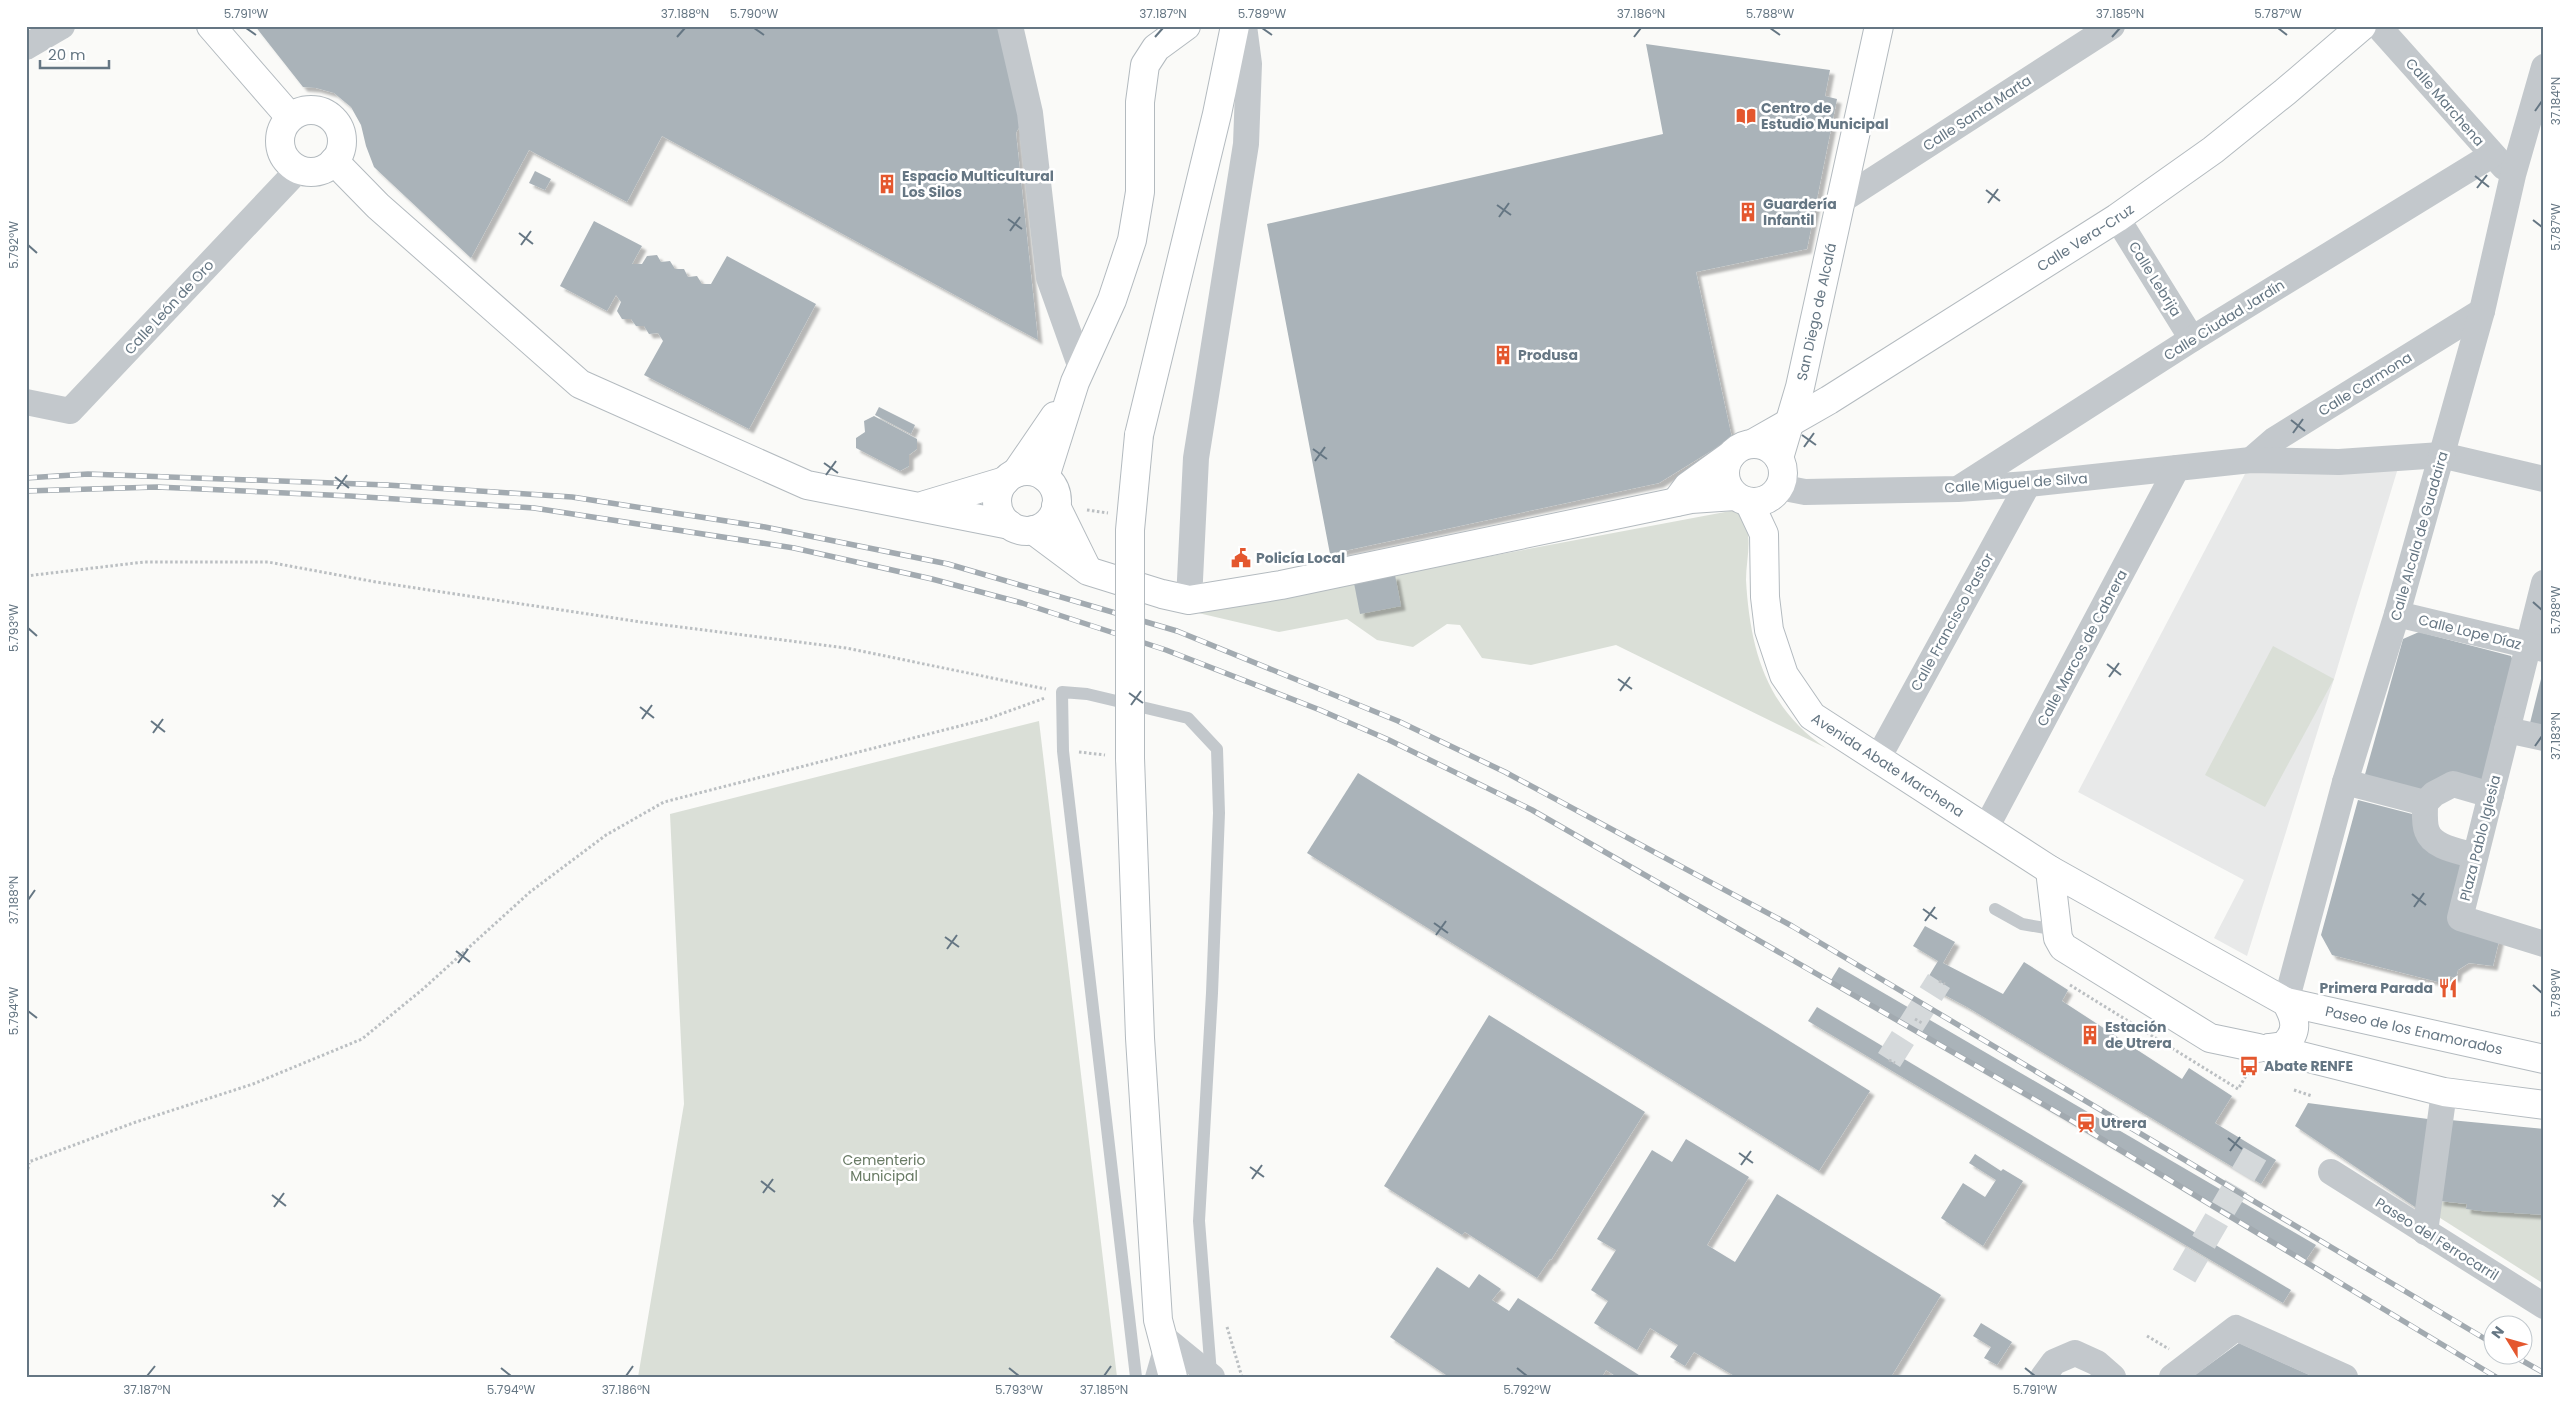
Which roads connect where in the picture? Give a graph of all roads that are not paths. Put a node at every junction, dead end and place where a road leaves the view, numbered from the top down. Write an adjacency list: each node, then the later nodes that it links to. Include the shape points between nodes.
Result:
1 (62, 26): 11 (street)
2 (212, 26): 13 (street)
3 (1010, 26): 22 (street, via 1030,113 1049,278)
4 (1186, 26): 22 (street, via 1156,48 1145,65 1140,102 1140,192 1132,240 1112,300)
5 (1235, 26): 66 (street, bridge, via 1217,114 1138,435 1131,516 1120,756 1158,1320)
6 (1244, 26): 42 (street, via 1249,64 1246,144 1196,458)
7 (1879, 26): 18 (street, San Diego de Alcalá)
8 (2112, 26): 18 (street, Calle Santa Marta)
9 (2362, 26): 19 (street, Calle Vera-Cruz, via 2213,150)
10 (2378, 26): 14 (street, Calle Marchena)
11 (26, 47)
12 (2544, 68): 17 (street, Calle Alcala de Guadaira)
13 (290, 117): 15 (street, via 310,109 329,115 336,122 342,142); 16 (street, via 280,132 280,150 290,165)
14 (2492, 155): 17 (street, Calle Marchena); 21 (street, Calle Ciudad Jardín)
15 (334, 161): 16 (street, via 318,171); 37 (street, via 378,206 580,384 807,485)
16 (298, 170): 23 (street, Calle León de Oro, via 70,411)
17 (2513, 175): 20 (street, Calle Alcala de Guadaira)
18 (1842, 200): 24 (street, San Diego de Alcalá)
19 (2117, 218): 21 (street, Calle Lebrija); 24 (street, Calle Vera-Cruz, via 1828,400)
20 (2482, 311): 26 (street, Calle Alcala de Guadaira); 28 (street, Calle Carmona, via 2274,440)
21 (2192, 339): 34 (street, Calle Ciudad Jardín)
22 (1078, 375): 30 (street, via 1046,432); 31 (street)
23 (26, 402)
24 (1790, 420): 25 (street); 27 (street, San Diego de Alcalá)
25 (1741, 449): 27 (street, via 1768,447); 35 (street, via 1725,469 1725,477); 36 (street, via 1688,486)
26 (2441, 455): 28 (street, Calle Miguel de Silva, via 2340,462); 32 (street, Calle Miguel de Silva); 43 (street, Calle Alcala de Guadaira)
27 (1779, 458): 35 (street, via 1783,472)
28 (2251, 460): 29 (street, Calle Miguel de Silva)
29 (2177, 468): 33 (street, Calle Miguel de Silva); 51 (street, Calle Marcos de Cabrera)
30 (1011, 477): 31 (street, via 1031,472); 37 (street); 39 (street, via 997,499 998,509)
31 (1045, 478): 38 (street, via 1055,490)
32 (2544, 479)
33 (2028, 484): 34 (street, Calle Miguel de Silva); 47 (street, Calle Francisco Pastor)
34 (1958, 489): 35 (street, Calle Miguel de Silva)
35 (1759, 495): 36 (street, via 1711,496); 47 (street, Avenida Abate Marchena, via 1769,528 1764,534 1769,630 1784,675 1812,716)
36 (1676, 502): 42 (street, via 1281,585)
37 (920, 506): 39 (street)
38 (1056, 506): 39 (street, via 1048,522); 40 (street)
39 (1021, 528): 40 (street)
40 (1088, 571): 42 (street)
41 (2544, 583): 44 (street, Plaza Pablo Iglesia)
42 (1189, 600)
43 (2397, 614): 44 (street, Calle Lope Díaz); 48 (street, Calle Alcala de Guadaira)
44 (2536, 648): 45 (street, Plaza Pablo Iglesia)
45 (2507, 730): 46 (street); 49 (street, Plaza Pablo Iglesia)
46 (2544, 738)
47 (1877, 760): 51 (street, Avenida Abate Marchena)
48 (2345, 782): 50 (street); 58 (street, Calle Alcala de Guadaira)
49 (2491, 795): 50 (street, via 2453,784 2434,794); 52 (street, Plaza Pablo Iglesia)
50 (2425, 804): 52 (street, via 2427,832 2434,840)
51 (1986, 828): 53 (street, Avenida Abate Marchena)
52 (2475, 856): 57 (street, Plaza Pablo Iglesia, via 2460,918)
53 (2050, 870): 54 (street, Avenida Abate Marchena); 56 (street)
54 (2098, 899): 56 (street, via 2073,897 2061,906); 58 (street, Paseo de los Enamorados)
55 (1995, 909): 56 (lane, via 2022,924)
56 (2057, 923): 59 (street, via 2063,947 2210,1038)
57 (2544, 944)
58 (2286, 1002): 59 (street, via 2295,1021 2293,1034 2283,1046); 60 (street, Paseo de los Enamorados)
59 (2263, 1048): 61 (street)
60 (2544, 1059)
61 (2444, 1092): 62 (street); 64 (street)
62 (2544, 1106)
63 (2331, 1172): 64 (street, Paseo del Ferrocarril)
64 (2425, 1232): 65 (street, Paseo del Ferrocarril)
65 (2544, 1306)
66 (1163, 1337): 68 (street); 70 (lane); 71 (street)
67 (2105, 1370): 72 (street, via 2075,1353 2054,1362)
68 (1212, 1375): 69 (lane, via 1198,1221 1214,955 1219,813 1217,749 1188,718 1087,694 1062,692 1064,750)
69 (1136, 1377)
70 (1151, 1377)
71 (1173, 1377)
72 (2043, 1377)
73 (2172, 1377): 74 (street, via 2236,1328)
74 (2345, 1377)

